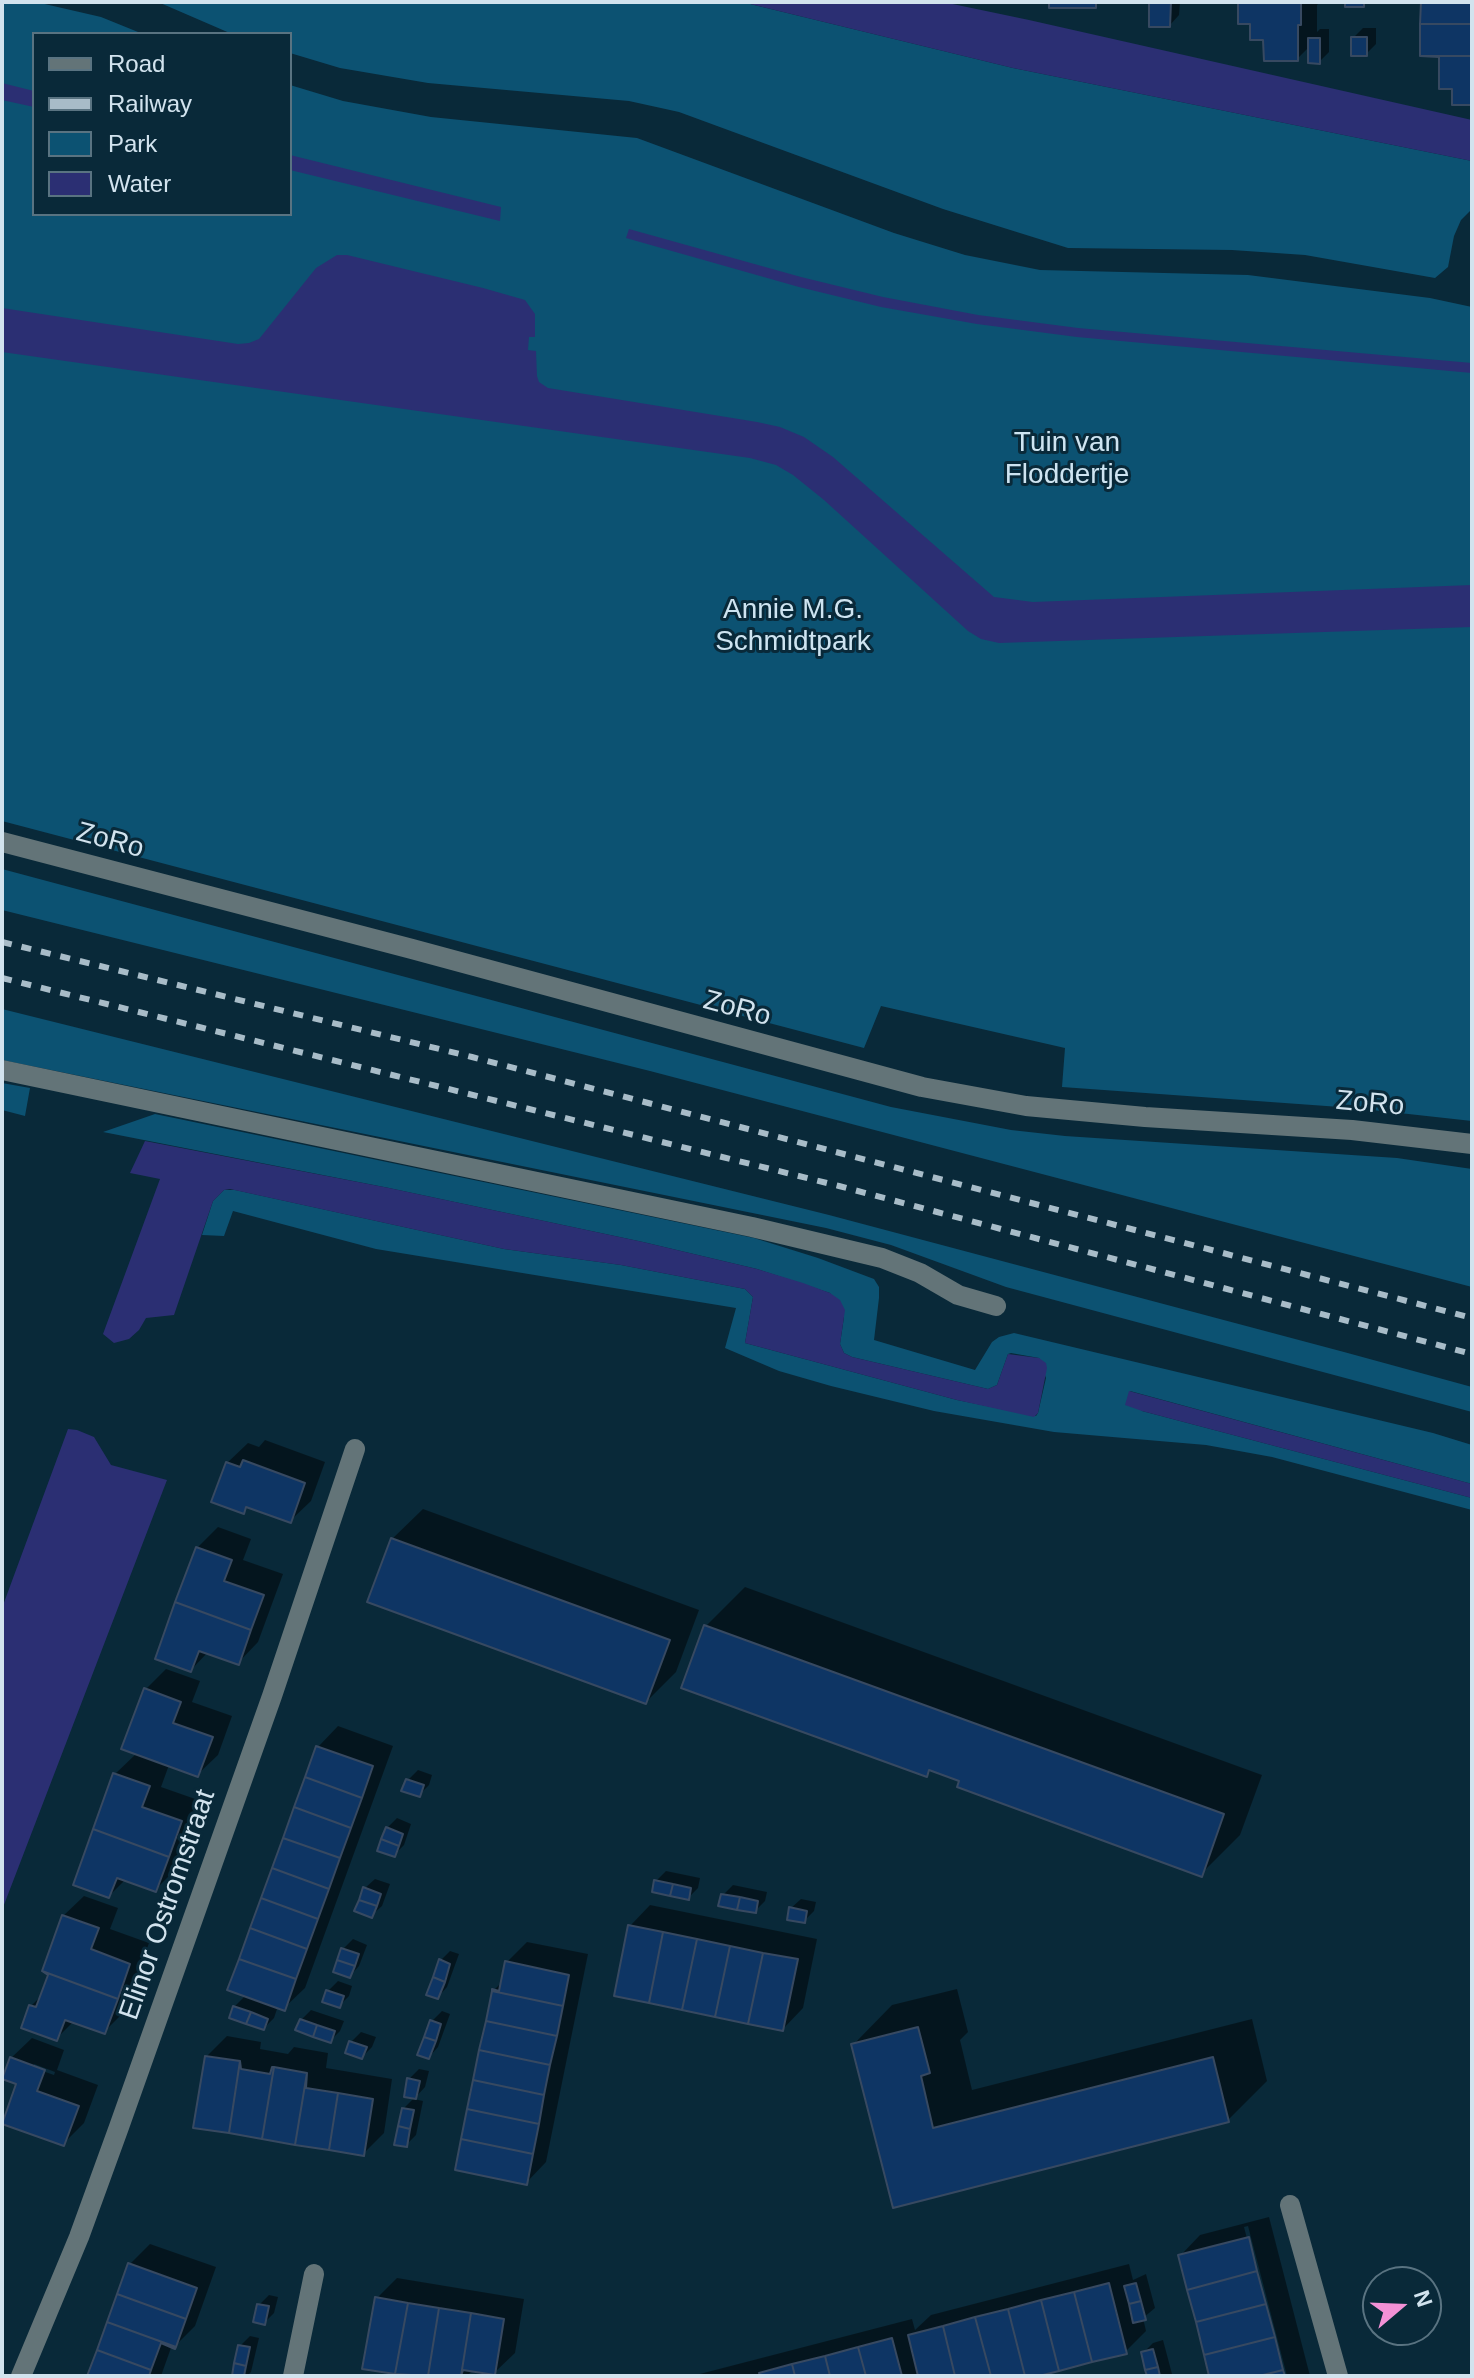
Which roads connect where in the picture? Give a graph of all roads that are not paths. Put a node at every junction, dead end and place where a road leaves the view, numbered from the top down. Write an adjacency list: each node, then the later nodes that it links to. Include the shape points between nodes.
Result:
1 (2, 842): 3 (street, ZoRo, via 922,1087 1040,1107)
2 (2, 1070): 4 (street, via 752,1227 882,1258 958,1295)
3 (1472, 1144)
4 (996, 1306)
5 (355, 1449): 8 (street, Elinor Ostromstraat, via 119,2127)
6 (1290, 2205): 10 (street)
7 (314, 2274): 9 (street)
8 (21, 2376)
9 (293, 2376)
10 (1338, 2376)

